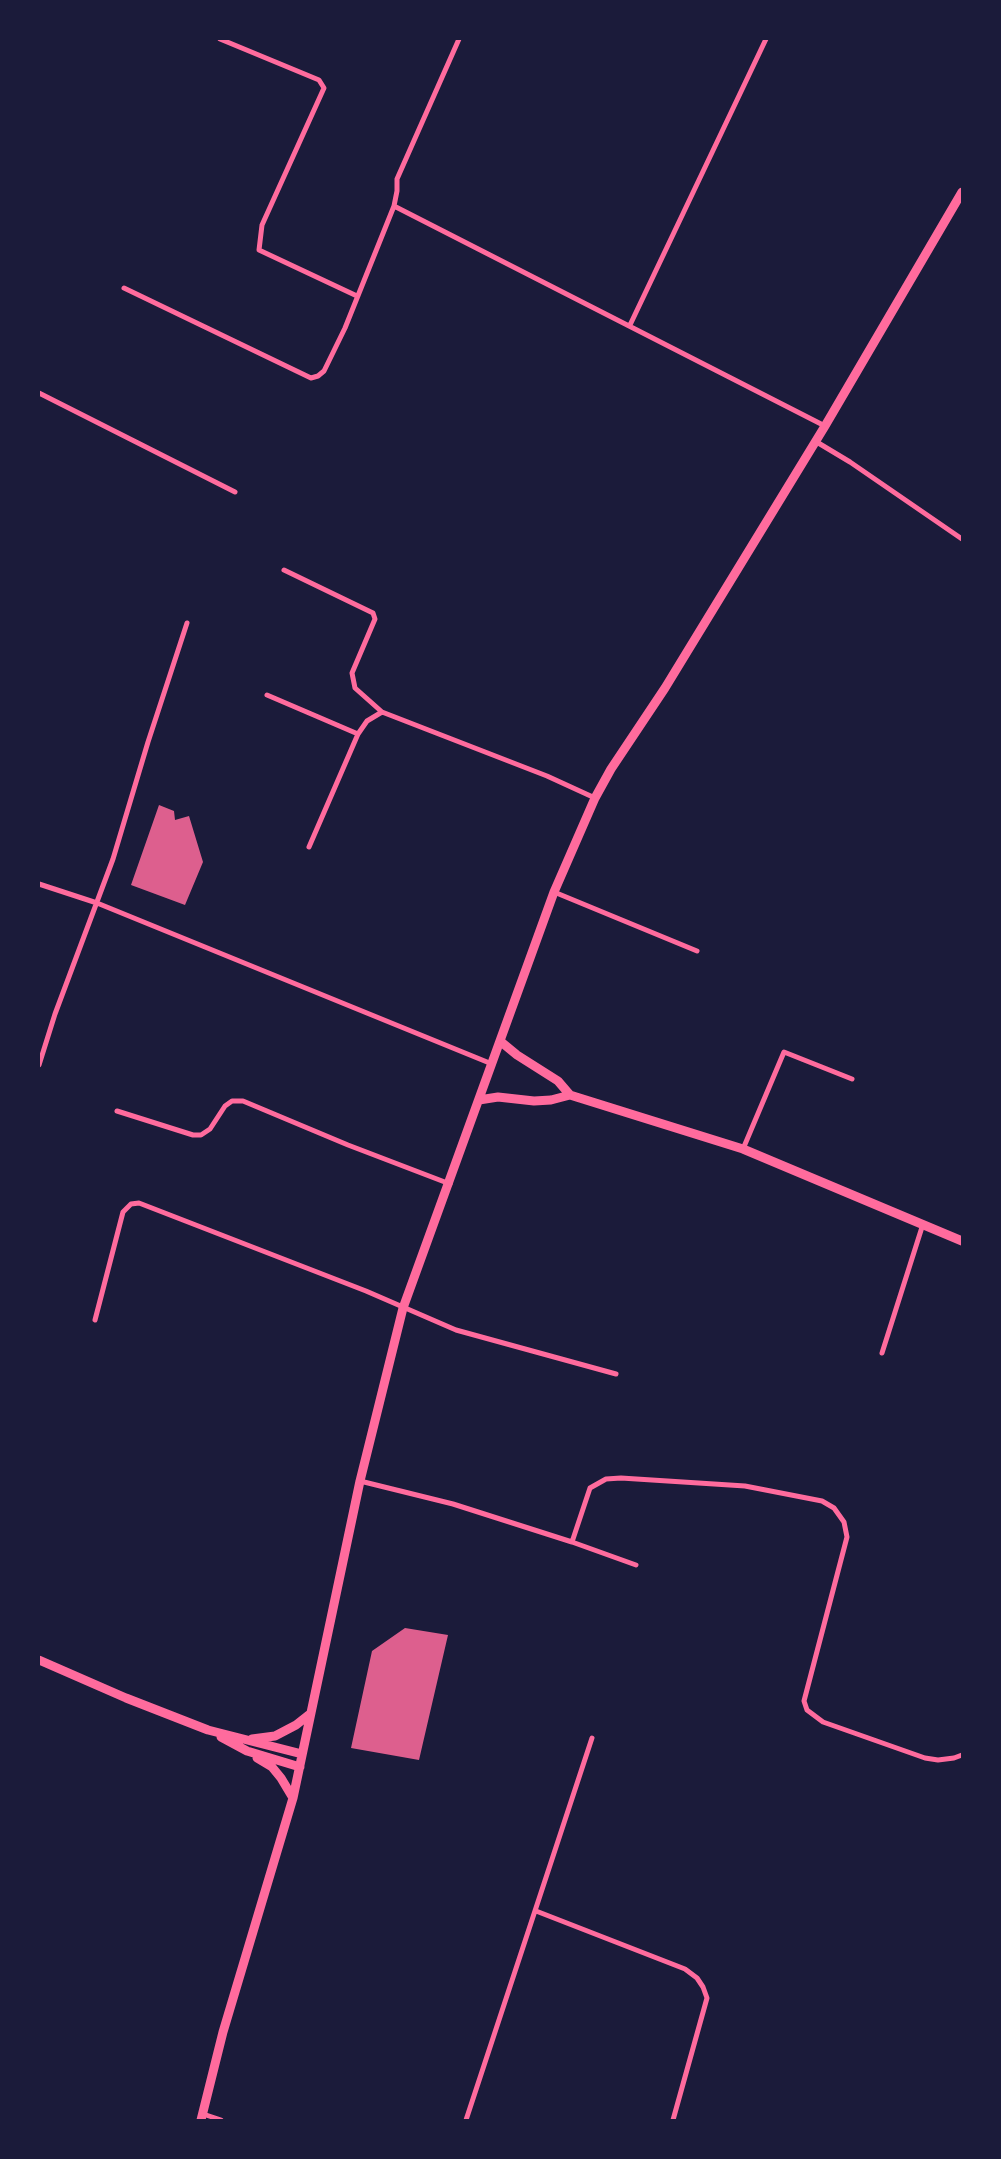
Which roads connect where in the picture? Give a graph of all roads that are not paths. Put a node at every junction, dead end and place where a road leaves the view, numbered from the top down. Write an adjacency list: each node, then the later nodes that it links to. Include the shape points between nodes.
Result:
1 (220, 39): 7 (street, via 319,80 324,88 262,225 260,250)
2 (459, 39): 5 (street, via 397,179)
3 (766, 39): 8 (street)
4 (962, 194): 10 (street)
5 (394, 206): 7 (street); 8 (street)
6 (124, 288): 7 (street, via 311,378 324,371)
7 (357, 296)
8 (630, 325): 10 (street)
9 (39, 393): 12 (street)
10 (825, 426): 11 (street)
11 (815, 441): 13 (street); 19 (street)
12 (235, 492)
13 (962, 539)
14 (284, 570): 17 (street, via 373,613 374,619 352,673 355,688)
15 (187, 623): 23 (street)
16 (267, 695): 18 (street)
17 (382, 712): 18 (street, via 366,722); 19 (street)
18 (358, 734): 20 (street)
19 (595, 798): 22 (street)
20 (309, 848)
21 (39, 884): 23 (street)
22 (554, 892): 24 (street); 25 (street)
23 (97, 903): 26 (street); 27 (street)
24 (697, 951)
25 (500, 1041): 26 (street); 29 (street, via 558,1081)
26 (492, 1064): 30 (street)
27 (39, 1065)
28 (852, 1079): 32 (street, via 784,1052)
29 (570, 1095): 30 (street, via 534,1101 498,1097); 32 (street)
30 (479, 1100): 33 (street)
31 (117, 1111): 33 (street, via 201,1136 210,1129 225,1106 232,1101 243,1101)
32 (743, 1149): 34 (street)
33 (450, 1184): 36 (street)
34 (923, 1224): 35 (street); 38 (street)
35 (962, 1240)
36 (403, 1308): 37 (street, via 139,1203 131,1204 124,1212); 39 (street, via 456,1330); 40 (street)
37 (95, 1320)
38 (882, 1353)
39 (616, 1374)
40 (360, 1480): 41 (street, via 453,1504); 44 (street)
41 (572, 1542): 42 (street); 50 (street, via 590,1488 606,1479 745,1486 822,1501 834,1508 844,1522 847,1538 804,1701 807,1710 823,1722 925,1758 938,1760)
42 (636, 1565)
43 (39, 1660): 45 (street)
44 (310, 1714): 47 (street, via 274,1736); 49 (street)
45 (208, 1730): 47 (street); 48 (street)
46 (592, 1738): 53 (street)
47 (246, 1740): 49 (street)
48 (247, 1750): 51 (street); 52 (street, via 272,1767)
49 (302, 1754): 51 (street)
50 (962, 1754)
51 (300, 1767): 52 (street)
52 (293, 1798): 54 (street, via 223,2032)
53 (536, 1911): 56 (street); 57 (street, via 686,1969 703,1987 707,1998)
54 (202, 2117): 55 (street)
55 (221, 2120)
56 (466, 2120)
57 (673, 2120)

